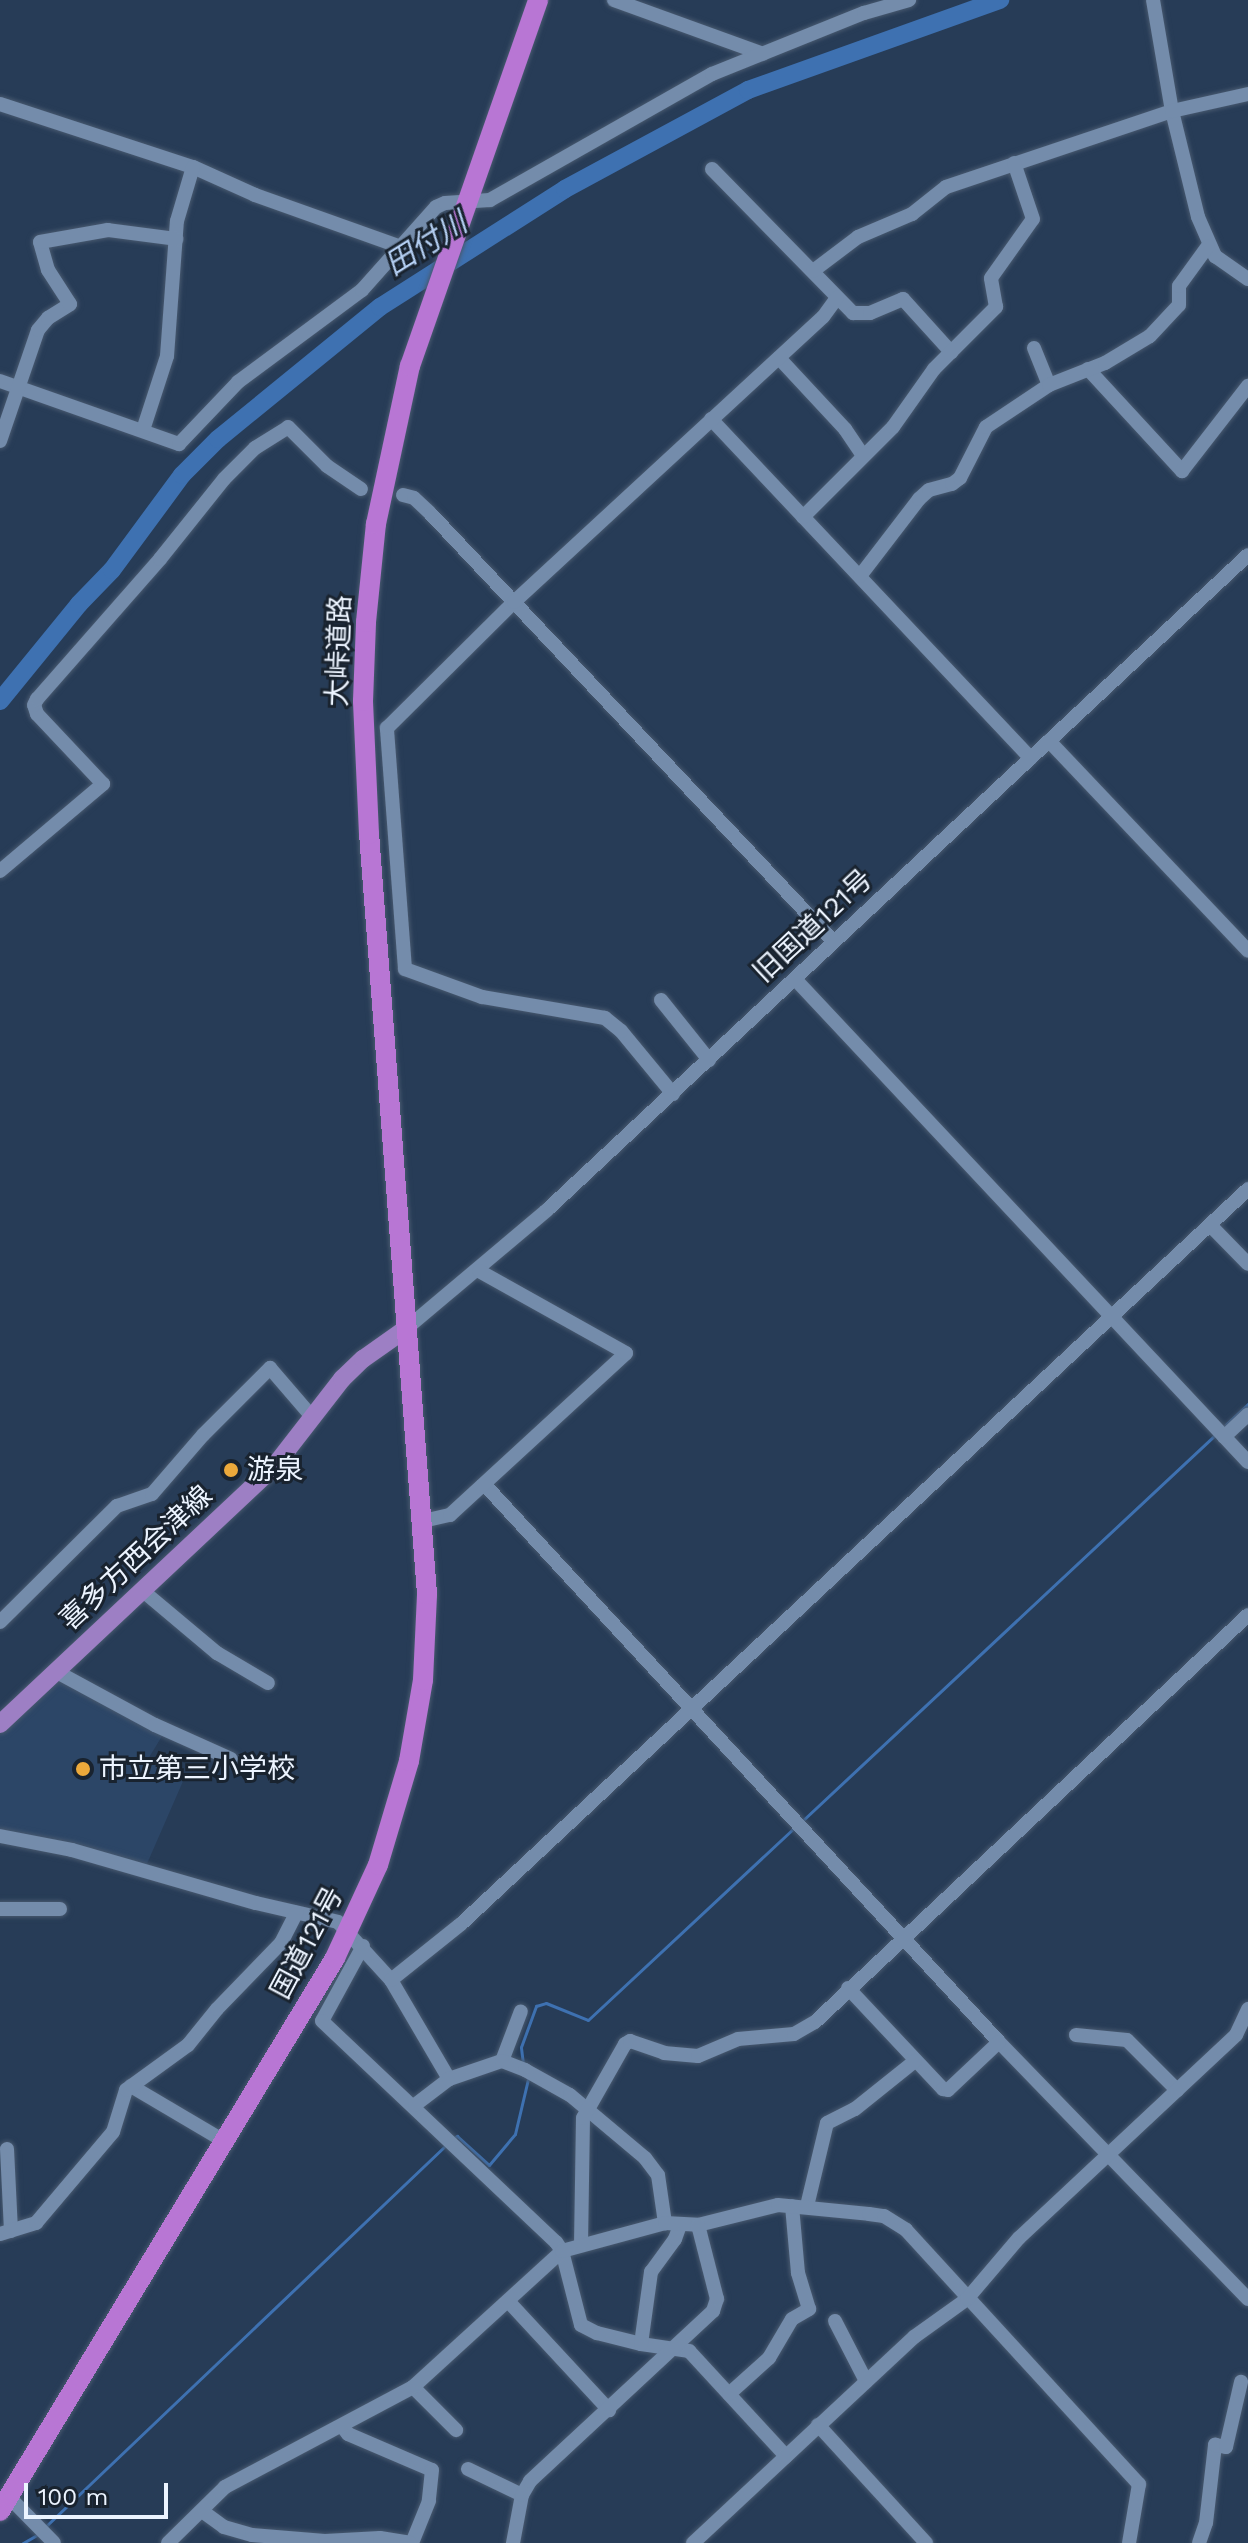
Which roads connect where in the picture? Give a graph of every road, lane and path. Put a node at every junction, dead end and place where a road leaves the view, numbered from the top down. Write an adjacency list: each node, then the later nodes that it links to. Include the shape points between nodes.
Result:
1 (538, 0): 12 (highway, 大峠道路)
2 (614, 0): 5 (street)
3 (909, 0): 5 (street)
4 (1153, 0): 8 (street)
5 (763, 54): 12 (street, via 712,74)
6 (1248, 94): 8 (street)
7 (0, 104): 10 (street)
8 (1172, 111): 9 (street); 14 (street)
9 (1014, 163): 16 (street, via 946,187 912,214 858,237); 20 (street, via 1033,222 991,278 996,307)
10 (193, 167): 13 (street); 15 (street)
11 (712, 169): 16 (street)
12 (462, 211): 15 (street, via 445,203 436,207); 51 (highway, 大峠道路, via 399,411 376,524 366,622 363,701)
13 (176, 239): 26 (street, via 108,230 40,242 48,270 70,304 43,322); 28 (street, via 167,356)
14 (1208, 246): 17 (street); 22 (street, via 1179,286 1179,305 1164,323)
15 (401, 247): 28 (street, via 362,290 238,382 185,440 173,443)
16 (813, 271): 18 (street)
17 (1248, 279)
18 (837, 298): 20 (street, via 863,315 903,299); 21 (street)
19 (1034, 348): 24 (street)
20 (951, 352): 30 (street, via 893,427)
21 (779, 358): 27 (street); 30 (street)
22 (1088, 369): 24 (street); 25 (street, via 1182,471)
23 (0, 381): 26 (street)
24 (1049, 385): 35 (street, via 986,427 960,478 919,499)
25 (1248, 386)
26 (19, 388): 28 (street); 29 (street)
27 (711, 419): 33 (street); 36 (street)
28 (143, 430)
29 (0, 441)
30 (863, 456): 33 (street)
31 (361, 489): 39 (street, via 327,466 288,427 255,448 224,479 37,699 35,710 41,718 103,784)
32 (403, 495): 36 (street, via 414,498)
33 (803, 517): 35 (street)
34 (1248, 555): 37 (street, 旧国道121号)
35 (860, 576): 38 (street)
36 (514, 602): 40 (street); 45 (street, via 387,728 405,969 482,997 605,1018)
37 (1049, 741): 38 (street, 旧国道121号); 41 (street)
38 (1031, 758): 40 (street, 旧国道121号)
39 (0, 871)
40 (833, 941): 42 (street, 旧国道121号)
41 (1248, 951)
42 (795, 979): 44 (street, 旧国道121号); 50 (street)
43 (661, 1000): 44 (street)
44 (709, 1060): 45 (street, 旧国道121号)
45 (673, 1094): 49 (street, 旧国道121号)
46 (1248, 1189): 47 (street)
47 (1210, 1225): 48 (street); 50 (street)
48 (1248, 1264)
49 (479, 1271): 51 (street, 旧国道121号); 56 (street, via 626,1353)
50 (1111, 1317): 54 (street); 63 (street)
51 (407, 1328): 53 (main road, 喜多方西会津線, via 363,1359); 57 (highway, 国道121号)
52 (1248, 1415): 54 (street)
53 (313, 1418): 58 (main road, 喜多方西会津線, via 273,1468); 60 (street, via 270,1368 152,1494 117,1506)
54 (1224, 1437): 55 (street)
55 (1248, 1462)
56 (484, 1484): 57 (street, via 443,1519); 63 (street)
57 (423, 1521): 71 (highway, 国道121号, via 428,1619 416,1723 388,1840)
58 (143, 1591): 61 (main road, 喜多方西会津線); 62 (street, via 217,1653)
59 (1248, 1615): 70 (street)
60 (0, 1622)
61 (57, 1672): 64 (main road, 喜多方西会津線); 65 (street)
62 (268, 1683)
63 (691, 1709): 70 (street); 72 (street, via 461,1924)
64 (0, 1724)
65 (231, 1759)
66 (0, 1836): 69 (street, via 72,1850)
67 (0, 1909): 68 (street)
68 (60, 1909)
69 (296, 1913): 71 (street, via 338,1922); 81 (street, via 281,1943 188,2045)
70 (903, 1936): 73 (street); 77 (street)
71 (355, 1939): 72 (street); 83 (street, via 322,2021); 85 (highway, 国道121号)
72 (391, 1980): 80 (street)
73 (848, 1988): 79 (street); 84 (street, via 815,2022 794,2034 738,2039 698,2056 664,2053 630,2041)
74 (1248, 2009): 82 (street, via 1236,2035)
75 (521, 2011): 78 (street)
76 (1076, 2035): 82 (street, via 1127,2040)
77 (999, 2042): 79 (street, via 948,2090); 87 (street)
78 (502, 2061): 80 (street); 84 (street, via 552,2084)
79 (915, 2061): 89 (street, via 855,2109 827,2123)
80 (449, 2079): 83 (street)
81 (131, 2086): 85 (street); 92 (street, via 113,2132 36,2223)
82 (1177, 2090): 87 (street)
83 (415, 2105): 94 (street)
84 (588, 2109): 90 (street, via 658,2175); 93 (street, via 583,2118)
85 (224, 2141): 112 (highway, 国道121号)
86 (7, 2149): 92 (street)
87 (1109, 2154): 95 (street, via 1019,2238); 96 (street)
88 (792, 2206): 89 (street); 91 (street, via 765,2207); 104 (street, via 798,2273 809,2309 792,2319 769,2358)
89 (807, 2206): 95 (street, via 896,2223)
90 (673, 2224): 91 (street); 93 (street); 99 (street, via 675,2239 651,2272)
91 (698, 2225): 100 (street, via 717,2299 710,2316)
92 (5, 2233)
93 (581, 2245): 94 (street)
94 (562, 2251): 97 (street); 99 (street, via 581,2325)
95 (967, 2299): 101 (street); 120 (street, via 1139,2484)
96 (1248, 2299)
97 (508, 2301): 103 (street); 105 (street)
98 (835, 2321): 101 (street)
99 (641, 2344): 100 (street)
100 (676, 2348): 104 (street, via 692,2354); 105 (street)
101 (866, 2381): 106 (street)
102 (1241, 2382): 121 (street, via 1226,2447 1215,2445)
103 (413, 2387): 107 (street); 108 (street)
104 (729, 2394): 109 (street)
105 (609, 2410): 111 (street, via 530,2481)
106 (818, 2425): 109 (street); 119 (street)
107 (342, 2426): 113 (street, via 235,2481); 116 (street, via 348,2434 432,2470 429,2501)
108 (456, 2430)
109 (786, 2456): 118 (street)
110 (468, 2469): 111 (street)
111 (522, 2495): 117 (street)
112 (4, 2504): 114 (street)
113 (202, 2511): 115 (street); 116 (street, via 224,2527 252,2535)
114 (54, 2543)
115 (168, 2543)
116 (411, 2543)
117 (513, 2543)
118 (693, 2543)
119 (926, 2543)
120 (1129, 2543)
121 (1199, 2543)

